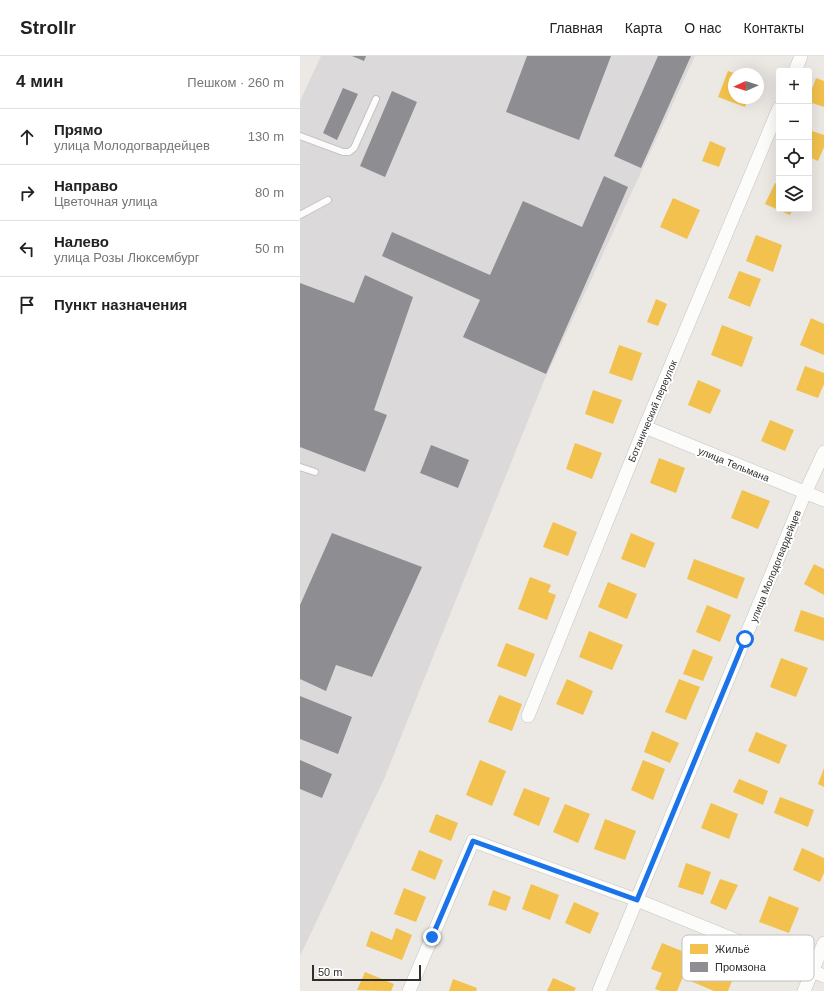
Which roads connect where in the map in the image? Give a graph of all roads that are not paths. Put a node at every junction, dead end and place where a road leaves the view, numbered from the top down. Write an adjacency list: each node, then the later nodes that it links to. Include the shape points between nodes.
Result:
1 (801, 56): 2 (street)
2 (795, 68)
3 (376, 98): 5 (lane, via 354,148 349,152)
4 (776, 115): 8 (street, Ботанический переулок)
5 (300, 136)
6 (328, 200): 7 (lane)
7 (300, 215)
8 (645, 427): 12 (street, улица Тельмана); 14 (street, Ботанический переулок)
9 (824, 452): 12 (street, улица Молодогвардейцев)
10 (300, 467): 11 (lane)
11 (315, 472)
12 (805, 493): 13 (street, улица Тельмана); 15 (street, улица Молодогвардейцев)
13 (824, 500)
14 (528, 716)
15 (637, 900): 16 (street); 20 (street, via 473,841); 21 (street, улица Молодогвардейцев)
16 (723, 935)
17 (824, 943): 18 (street)
18 (819, 974)
19 (813, 981): 22 (street)
20 (409, 991)
21 (599, 991)
22 (804, 991)

